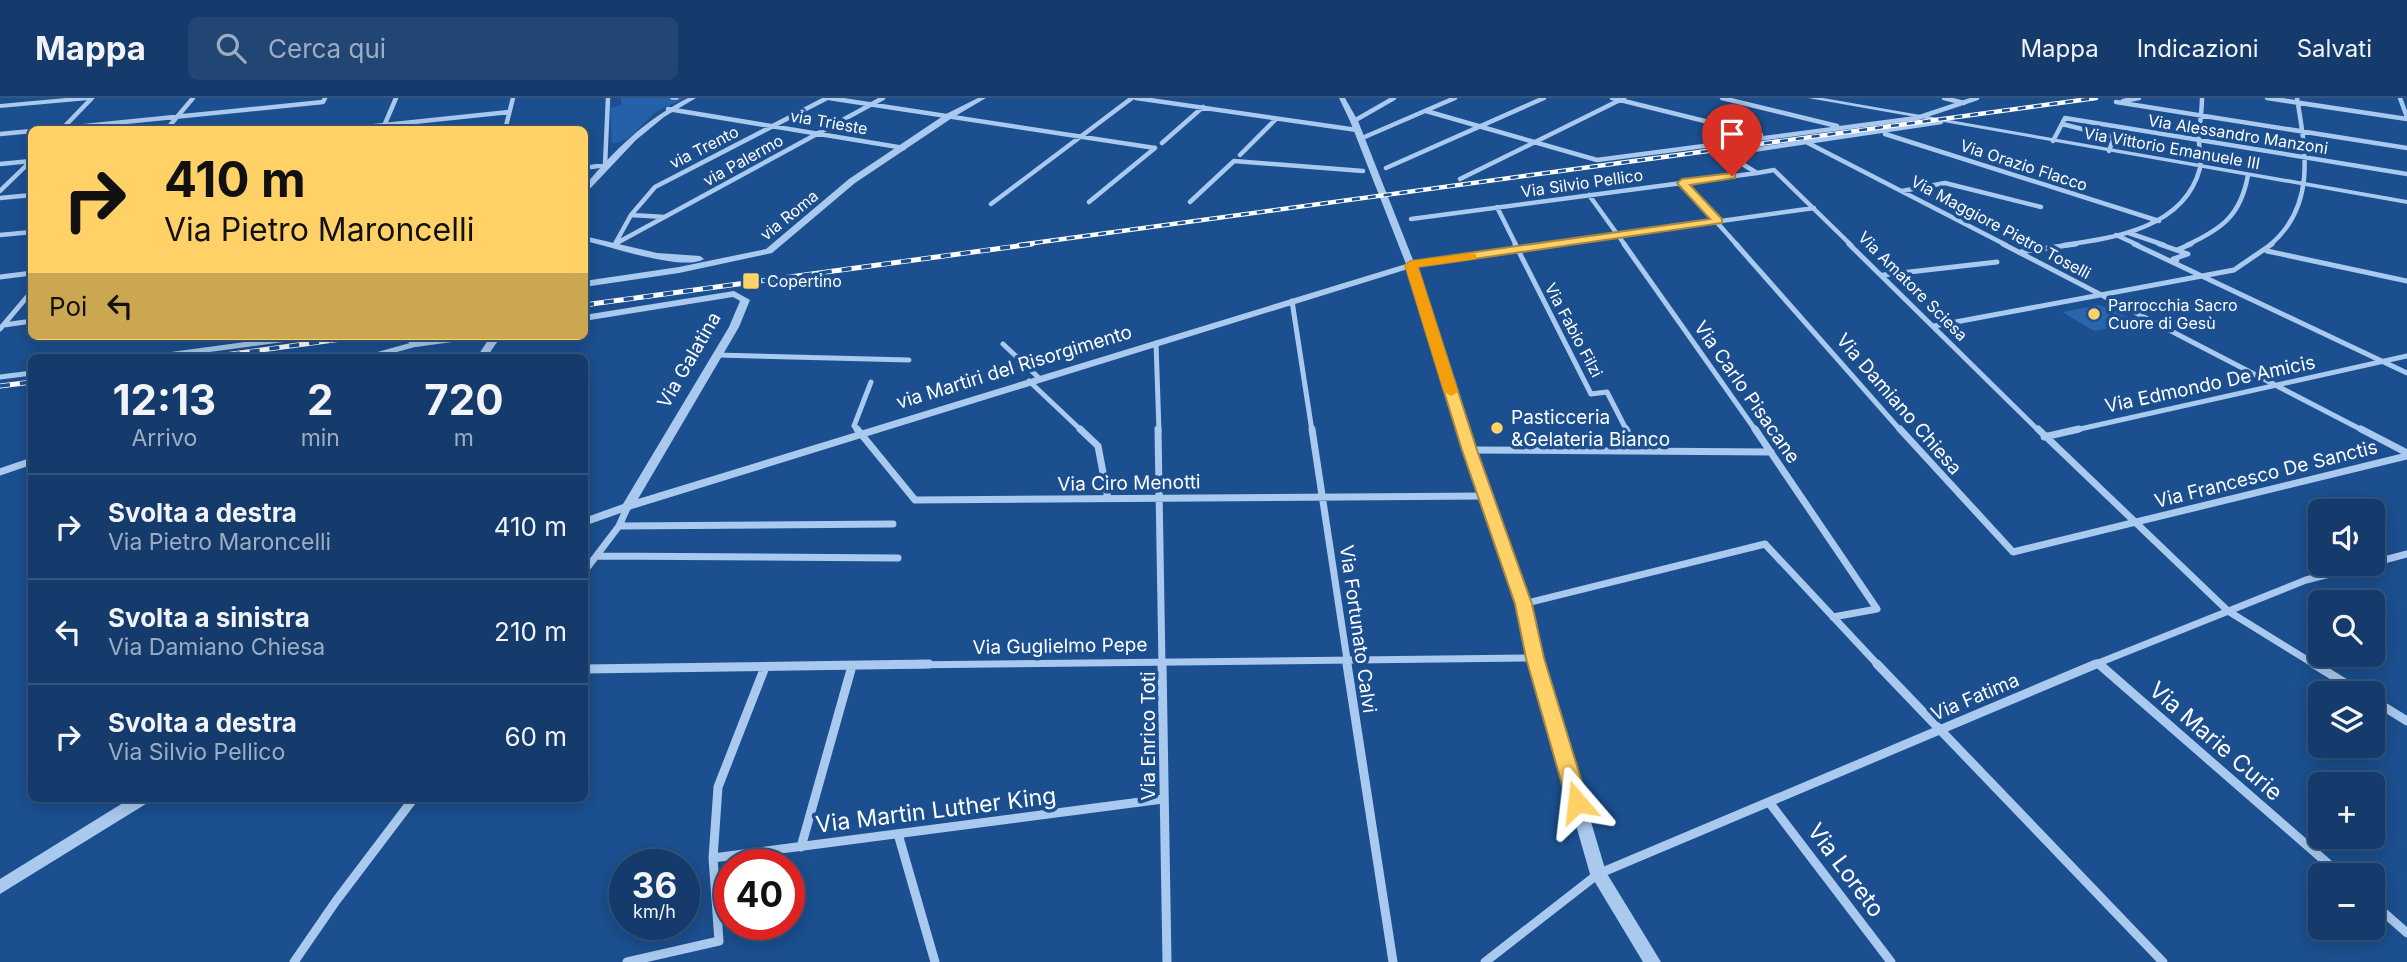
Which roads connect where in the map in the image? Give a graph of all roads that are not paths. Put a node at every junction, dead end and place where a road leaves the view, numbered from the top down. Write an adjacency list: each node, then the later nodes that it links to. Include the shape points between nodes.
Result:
1 (90, 98): 29 (street); 45 (street)
2 (193, 98): 35 (street)
3 (324, 98): 35 (street, via 323,102)
4 (396, 98): 48 (street)
5 (513, 98): 33 (street)
6 (608, 98): 74 (street)
7 (693, 98): 31 (street)
8 (828, 98): 28 (street); 43 (street, via Trento)
9 (883, 98): 28 (street, via Palermo)
10 (983, 98): 36 (street, via Roma)
11 (1134, 98): 30 (street); 58 (street)
12 (1342, 98): 44 (street)
13 (1394, 98): 44 (street)
14 (1455, 98): 32 (street)
15 (1544, 98): 51 (street)
16 (1612, 98): 25 (street)
17 (1722, 98): 52 (street)
18 (1811, 98): 38 (street)
19 (1944, 98): 27 (street)
20 (1977, 98): 27 (street)
21 (2139, 98): 34 (street, via 2116,102)
22 (2202, 98): 34 (street)
23 (2266, 98): 26 (street)
24 (2400, 98): 39 (street)
25 (1622, 99): 59 (street); 65 (street)
26 (2297, 100): 39 (street); 54 (street)
27 (1965, 103): 38 (street)
28 (871, 104): 36 (street); 56 (street, via Palermo)
29 (0, 106)
30 (1203, 107): 37 (street); 63 (street)
31 (668, 110): 43 (street, via Trieste); 74 (street)
32 (1426, 111): 51 (street); 60 (street)
33 (509, 112): 49 (street); 50 (street)
34 (2202, 115): 54 (street); 61 (street)
35 (176, 116): 46 (street); 47 (street)
36 (949, 116): 58 (street); 66 (street, via Roma)
37 (1276, 118): 44 (street); 69 (street)
38 (1917, 118): 40 (street); 52 (street)
39 (2407, 118)
40 (1931, 120): 41 (street, Via Vittorio Emanuele III)
41 (1941, 122): 55 (street, Via Amatore Sciesa); 62 (street, Via Vittorio Emanuele III)
42 (2062, 124): 61 (street, Via Alessandro Manzoni, via 2065,118); 62 (street); 68 (street, via 2114,137)
43 (773, 125): 56 (street, via Trieste); 98 (street, via Trento, via 655,187)
44 (1356, 125): 60 (street)
45 (66, 126)
46 (89, 126)
47 (169, 126)
48 (384, 126)
49 (392, 126)
50 (506, 126)
51 (1478, 126): 65 (street); 77 (street)
52 (1840, 127): 59 (street)
53 (28, 131): 57 (street)
54 (2300, 131): 67 (street); 70 (street)
55 (1881, 132): 64 (street, Via Amatore Sciesa); 101 (street, Via Orazio Flacco)
56 (818, 133): 66 (street, via Trieste); 99 (street, via Palermo)
57 (0, 134)
58 (1081, 136): 91 (street, via 1155,148); 94 (street)
59 (1766, 137): 65 (street, via 1597,160)
60 (1360, 139): 120 (street)
61 (2199, 140): 70 (street, Via Alessandro Manzoni); 76 (street)
62 (2053, 141): 68 (street, Via Vittorio Emanuele III)
63 (1161, 142)
64 (1806, 142): 79 (street, Via Amatore Sciesa, via 1726,154); 87 (street, Via Maggiore Pietro Toselli)
65 (1535, 143): 82 (street)
66 (904, 148): 116 (street, via Roma, via 852,181 769,251)
67 (2407, 148)
68 (2109, 151): 76 (street, Via Vittorio Emanuele III)
69 (1240, 155)
70 (2305, 156): 80 (street, Via Alessandro Manzoni); 84 (street)
71 (28, 161): 72 (street)
72 (0, 164)
73 (28, 164): 86 (street)
74 (605, 165): 75 (street); 85 (street)
75 (588, 167)
76 (2201, 167): 81 (street, Via Vittorio Emanuele III); 101 (street, via 2183,205)
77 (1386, 168)
78 (1363, 171): 92 (street, via 1234,161)
79 (1757, 173): 83 (street, Via Silvio Pellico); 97 (street, Via Amatore Sciesa, via 1774,170)
80 (2407, 174)
81 (2248, 175): 84 (street, Via Vittorio Emanuele III); 112 (street, via 2239,208 2215,232)
82 (1460, 178)
83 (1682, 183): 89 (street, Via Silvio Pellico); 102 (street, Via Damiano Chiesa)
84 (2306, 185): 93 (street, Via Vittorio Emanuele III); 113 (street, via 2302,206 2282,238)
85 (588, 188)
86 (0, 191)
87 (1902, 191): 96 (street, via 1945,183); 114 (street, Via Maggiore Pietro Toselli)
88 (28, 195): 90 (street)
89 (1589, 195): 95 (street, Via Silvio Pellico); 107 (street, Via Carlo Pisacane)
90 (0, 198)
91 (1088, 202)
92 (1190, 202)
93 (2407, 202)
94 (991, 204)
95 (1496, 207): 100 (street, Via Silvio Pellico); 111 (street, Via Fabio Filzi)
96 (2041, 207)
97 (1814, 208): 102 (street); 124 (street, Via Amatore Sciesa)
98 (631, 215): 99 (street); 110 (street, via Trento)
99 (666, 217): 110 (street, via Palermo)
100 (1411, 219)
101 (2159, 220): 104 (street)
102 (1718, 221): 107 (street); 169 (street, Via Damiano Chiesa, via 2013,552)
103 (28, 232): 105 (street)
104 (2128, 233): 106 (street); 112 (street)
105 (0, 235)
106 (2116, 235): 114 (street); 127 (street)
107 (1620, 236): 111 (street); 159 (street, Via Carlo Pisacane)
108 (588, 243): 110 (street)
109 (588, 244): 110 (street)
110 (615, 244): 115 (street)
111 (1519, 250): 120 (street); 158 (street, Via Fabio Filzi, via 1591,394 1607,392)
112 (2177, 250): 125 (street, via 2188,254 2173,259)
113 (2267, 251): 125 (street, via 2234,271); 128 (street)
114 (2019, 253): 131 (street, Via Maggiore Pietro Toselli)
115 (650, 254): 117 (street); 118 (street)
116 (747, 258): 117 (street); 121 (street, via Roma)
117 (687, 261): 121 (street)
118 (661, 262): 121 (street); 123 (street)
119 (1997, 262): 124 (street)
120 (1411, 265): 132 (street, via Martiri del Risorgimento); 157 (street)
121 (679, 270): 123 (street, via Roma)
122 (28, 274): 126 (street)
123 (647, 275): 129 (street, via Roma)
124 (1883, 275): 135 (street, Via Amatore Sciesa)
125 (2211, 275): 127 (street)
126 (0, 277)
127 (2203, 277): 131 (street); 148 (street)
128 (2407, 281)
129 (588, 283)
130 (28, 296): 136 (street)
131 (2103, 296): 135 (street); 154 (street, Via Maggiore Pietro Toselli)
132 (1292, 301): 140 (street, via Martiri del Risorgimento); 165 (street, Via Fortunato Calvi)
133 (588, 317): 145 (street, Via Galatina, via 734,295 746,299)
134 (28, 322): 136 (street)
135 (1934, 326): 156 (street, Via Amatore Sciesa)
136 (1, 327)
137 (278, 340): 142 (street)
138 (412, 340): 143 (street)
139 (492, 342): 144 (street)
140 (1156, 343): 152 (street, via Martiri del Risorgimento); 164 (street, Via Enrico Toti)
141 (1003, 344): 152 (street)
142 (175, 354)
143 (377, 354)
144 (484, 354)
145 (717, 355): 147 (street); 167 (street, Via Galatina)
146 (2407, 356): 148 (street, Via Edmondo De Amicis)
147 (909, 360)
148 (2382, 362): 149 (street); 154 (street, Via Edmondo De Amicis)
149 (2407, 373)
150 (28, 374): 151 (street)
151 (0, 377)
152 (1034, 379): 155 (street, via Martiri del Risorgimento); 166 (street, via 1098,446)
153 (871, 382): 155 (street, via 854,426)
154 (2276, 386): 156 (street, Via Edmondo De Amicis); 160 (street, Via Maggiore Pietro Toselli)
155 (860, 433): 166 (street, Via Ciro Menotti, via 915,500); 167 (street, via Martiri del Risorgimento)
156 (2044, 437): 169 (street, Via Amatore Sciesa)
157 (1469, 450): 158 (street); 163 (street)
158 (1636, 450): 159 (street)
159 (1771, 452): 180 (street, Via Carlo Pisacane, via 1877,609)
160 (2407, 455): 169 (street, Via Francesco De Sanctis)
161 (28, 462): 162 (street)
162 (0, 472)
163 (1487, 496): 165 (street, Via Ciro Menotti); 178 (street)
164 (1161, 497): 165 (street, Via Ciro Menotti); 166 (street, Via Ciro Menotti); 183 (street, Via Enrico Toti)
165 (1324, 497): 181 (street, Via Fortunato Calvi)
166 (1108, 499)
167 (628, 506): 168 (street); 171 (street)
168 (588, 519)
169 (2132, 522): 179 (street, Via Amatore Sciesa)
170 (893, 524): 171 (street)
171 (619, 526): 173 (street)
172 (2406, 555): 175 (street, Via Fatima)
173 (597, 556): 174 (street); 176 (street)
174 (898, 558)
175 (2385, 560)
176 (588, 567)
177 (2321, 576): 179 (street, Via Fatima)
178 (1523, 604): 180 (street, via 1765,544); 182 (street)
179 (2228, 611): 184 (street, Via Fatima); 188 (street, Via Amatore Sciesa)
180 (1833, 617): 191 (street)
181 (1345, 658): 182 (street, Via Guglielmo Pepe); 183 (street, Via Guglielmo Pepe); 208 (street, Via Fortunato Calvi)
182 (1535, 658): 200 (street)
183 (1164, 660): 185 (street, Via Guglielmo Pepe); 192 (street, Via Enrico Toti)
184 (2098, 663): 191 (street, Via Fatima); 199 (street, Via Marie Curie)
185 (852, 666): 186 (street, Via Guglielmo Pepe); 197 (street)
186 (765, 667): 187 (street, Via Guglielmo Pepe); 198 (street, via 718,787)
187 (588, 669)
188 (2342, 681)
189 (2385, 708): 190 (street)
190 (2407, 722)
191 (1940, 730): 195 (street, Via Fatima); 212 (street)
192 (1163, 799): 196 (street, Via Martin Luther King); 207 (street, Via Enrico Toti)
193 (137, 802): 201 (street)
194 (411, 802): 204 (street)
195 (1769, 802): 200 (street, Via Fatima); 211 (street, Via Loreto)
196 (898, 834): 197 (street, Via Martin Luther King); 206 (street)
197 (801, 847): 198 (street, Via Martin Luther King)
198 (713, 858): 205 (street, via 719,942)
199 (2327, 863)
200 (1598, 874): 209 (street, Via Fatima); 210 (street)
201 (0, 887)
202 (2385, 914): 203 (street)
203 (2407, 933)
204 (294, 962)
205 (627, 962)
206 (935, 962)
207 (1167, 962)
208 (1393, 962)
209 (1485, 962)
210 (1652, 962)
211 (1892, 962)
212 (2163, 962)

